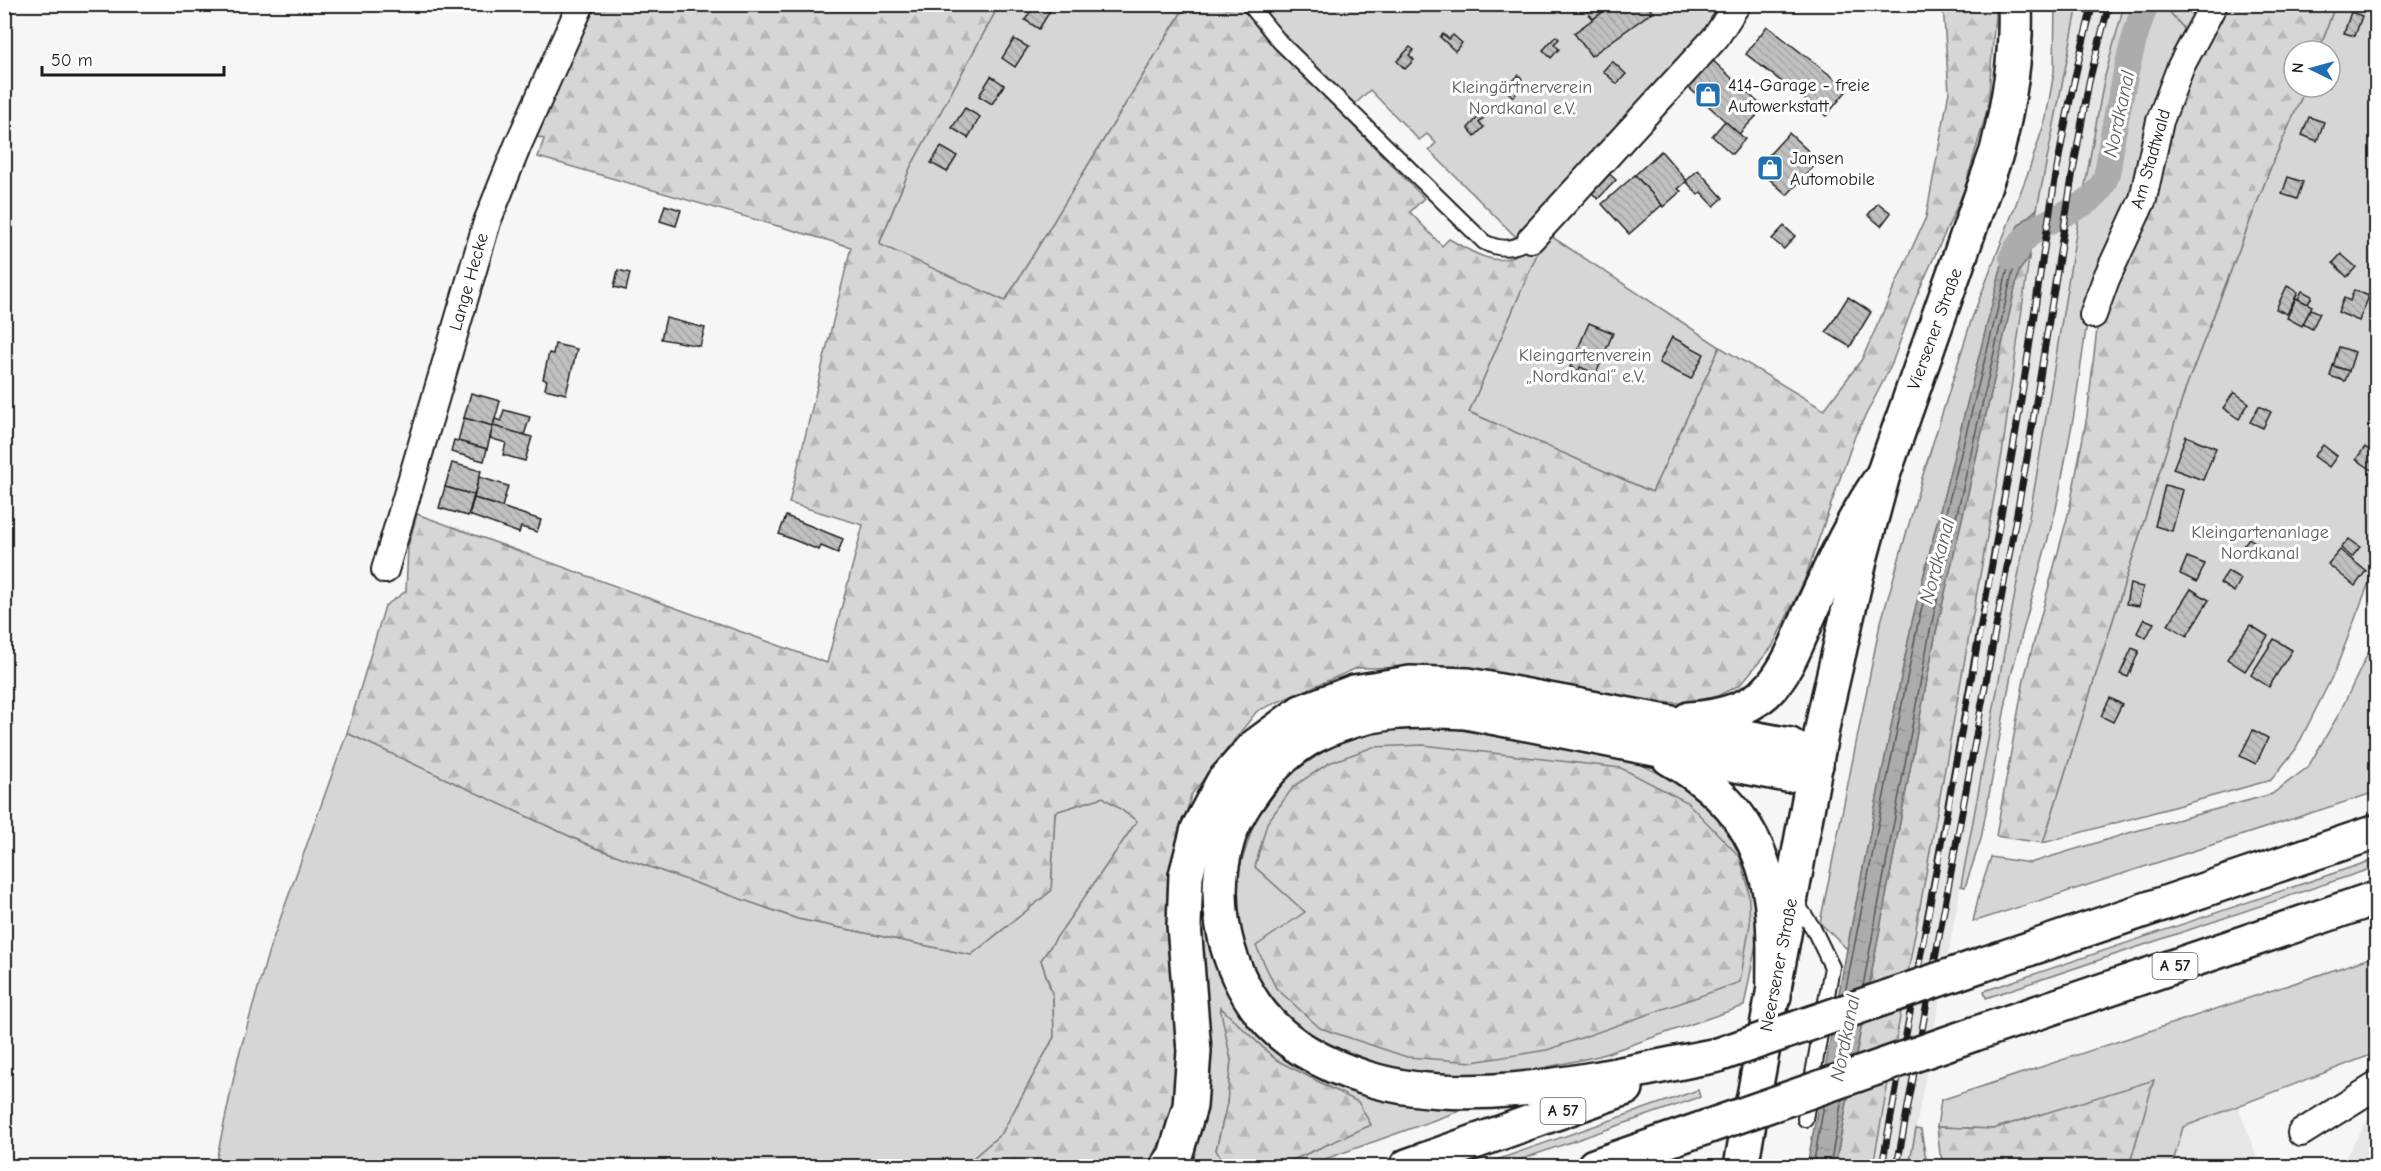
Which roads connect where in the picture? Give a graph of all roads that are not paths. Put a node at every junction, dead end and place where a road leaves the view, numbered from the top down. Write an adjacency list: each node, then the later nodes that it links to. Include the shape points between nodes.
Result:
1 (582, 4): 9 (street, Lange Hecke, via 487,222)
2 (1249, 4): 6 (lane, via 1280,42 1484,242 1506,249)
3 (1737, 4): 6 (street, via 1716,37)
4 (2015, 4): 8 (main road, Viersener Straße, via 2014,68 1997,151)
5 (2214, 4): 7 (street, Am Stadtwald, via 2181,66 2160,120 2143,199)
6 (1531, 239)
7 (2093, 315)
8 (1883, 475): 10 (main road, Viersener Straße); 11 (main road, via 1861,507 1793,654 1772,687 1744,708)
9 (385, 570)
10 (1838, 651): 12 (main road, Neersener Straße)
11 (1655, 735): 12 (main road, via 1787,774); 16 (main road, via 1723,797 1745,825 1761,856 1771,899); 17 (main road, via 1466,712 1417,710 1364,716 1314,736 1276,762 1247,800 1228,838 1220,880 1221,924 1234,966 1255,1006 1286,1038 1321,1060 1367,1078 1419,1089 1489,1092 1569,1083); 21 (main road, via 1468,685 1410,683 1354,692 1301,712 1256,746 1223,782 1198,829 1186,875 1184,925 1194,1051 1190,1106)
12 (1816, 764): 14 (main road, Neersener Straße)
13 (2376, 832): 17 (main road, A 57, bridge)
14 (1792, 897): 16 (main road, Neersener Straße); 19 (lane, via 1832,967)
15 (2376, 898): 23 (main road, A 57, bridge)
16 (1774, 996): 24 (main road, Neersener Straße)
17 (1718, 1055): 22 (main road, A 57)
18 (2376, 1086): 20 (street)
19 (1805, 1119)
20 (2301, 1133)
21 (1168, 1167)
22 (1407, 1167)
23 (1594, 1167)
24 (1741, 1167)

